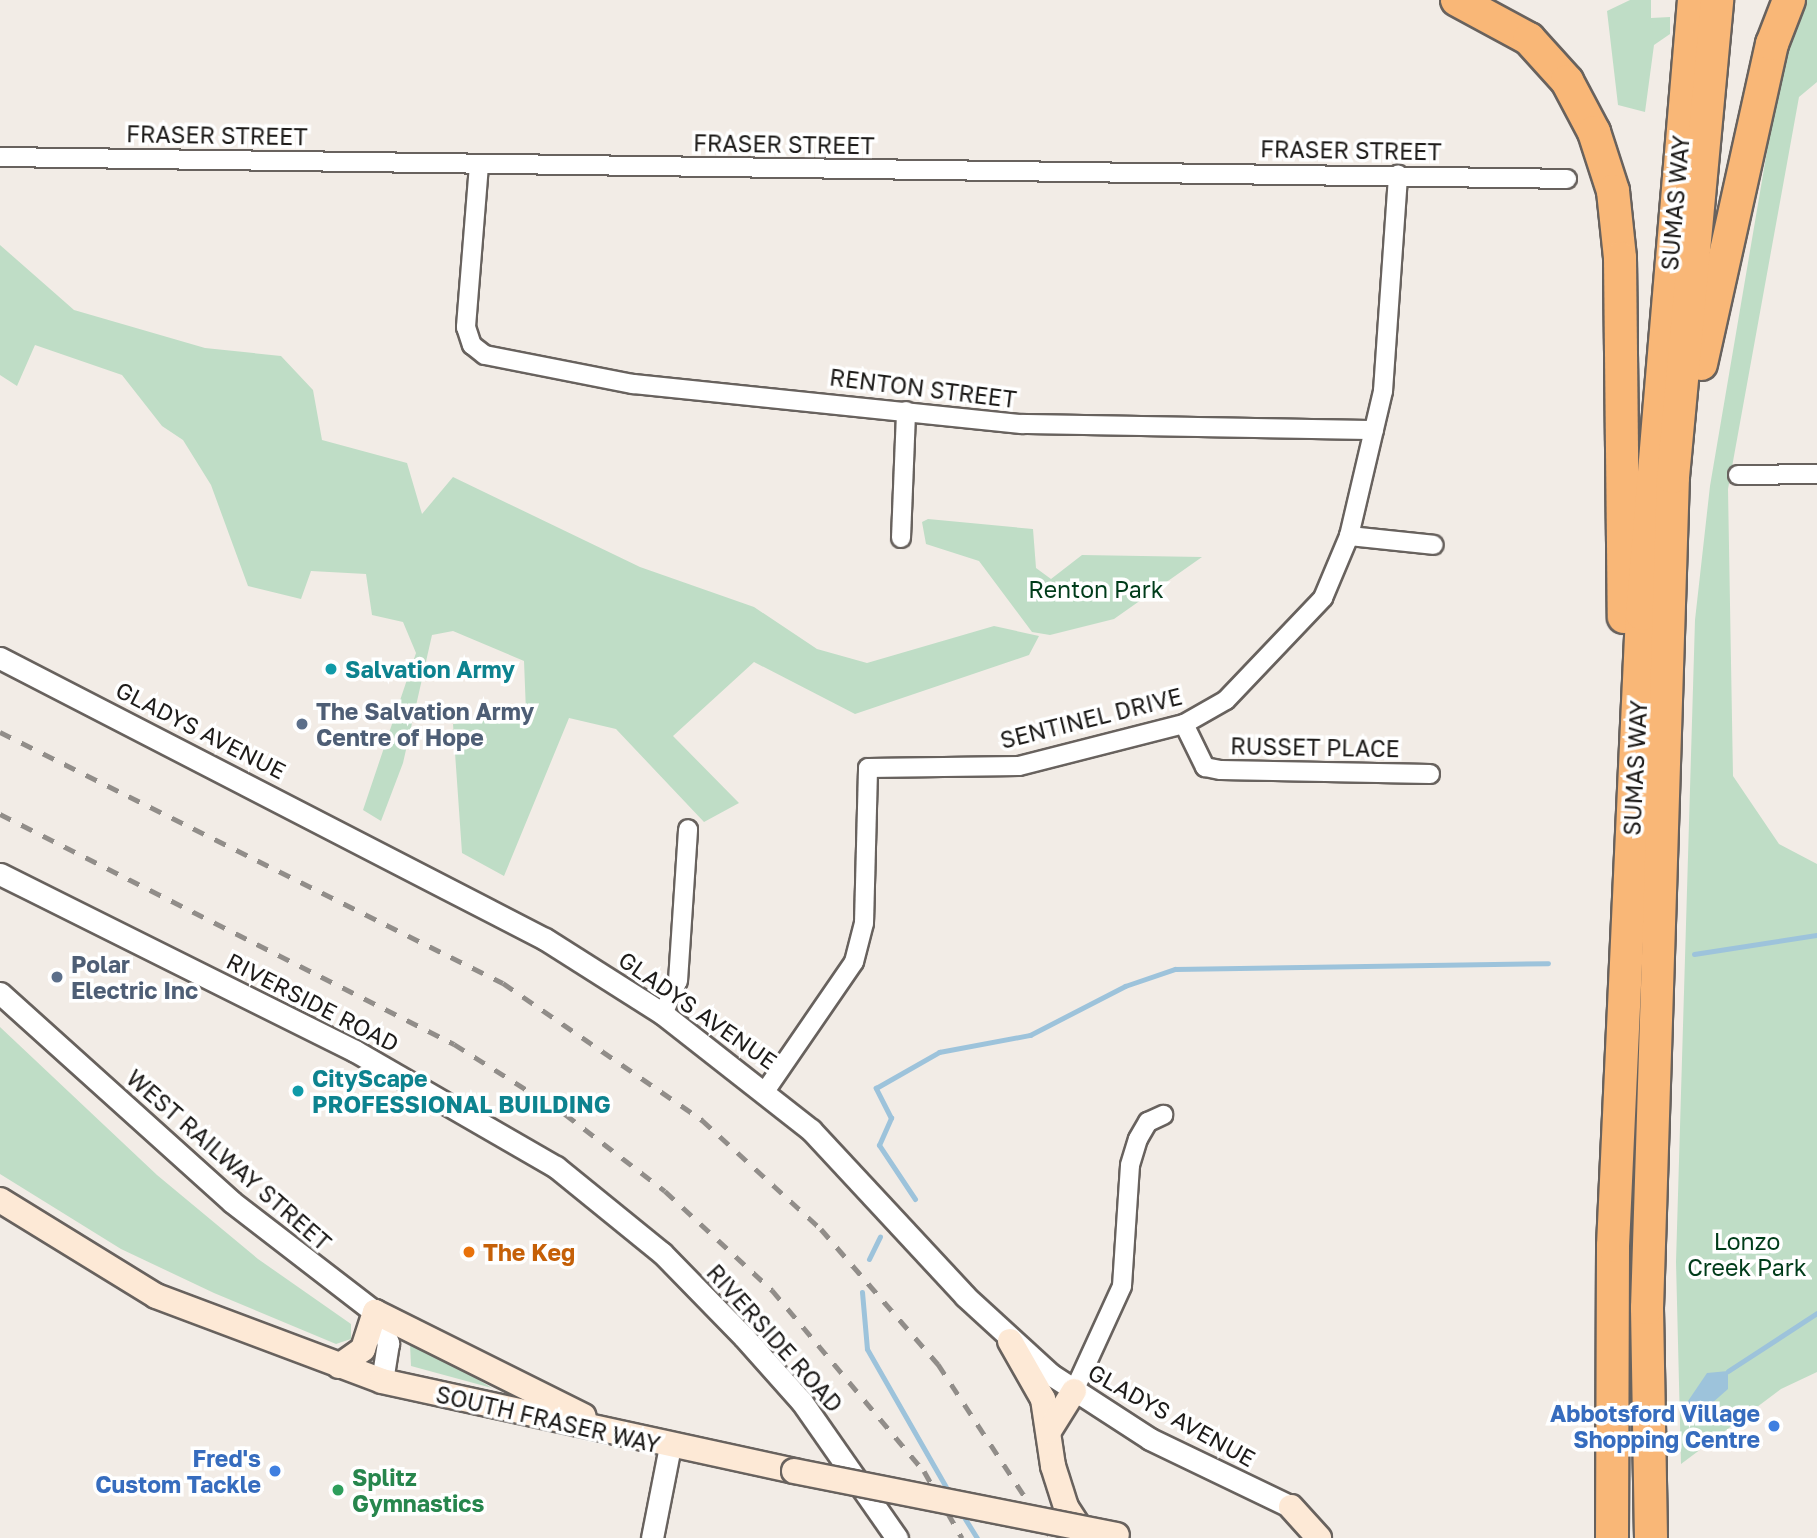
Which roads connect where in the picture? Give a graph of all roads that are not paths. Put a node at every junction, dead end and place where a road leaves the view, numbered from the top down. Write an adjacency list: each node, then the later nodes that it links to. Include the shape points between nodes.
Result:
1 (1457, 0): 24 (highway, via 1529,39 1567,80 1594,132 1613,191 1622,348 1625,692 1618,873)
2 (1694, 0): 24 (highway, SUMAS WAY, via 1652,462)
3 (1717, 0): 18 (highway, SUMAS WAY, via 1673,477)
4 (1788, 0): 18 (highway, via 1772,44 1697,387)
5 (0, 157): 6 (street, FRASER STREET)
6 (479, 165): 7 (street, FRASER STREET); 9 (street, RENTON STREET, via 466,327 472,345 485,355 634,384)
7 (1398, 175): 8 (street, FRASER STREET); 10 (street, SENTINEL DRIVE)
8 (1567, 178)
9 (906, 411): 10 (street, RENTON STREET, via 1022,424); 14 (street)
10 (1374, 430): 13 (street, SENTINEL DRIVE)
11 (1817, 474): 12 (street)
12 (1738, 475)
13 (1349, 536): 15 (street); 17 (street, SENTINEL DRIVE, via 1310,617 1226,700)
14 (901, 538)
15 (1434, 545)
16 (0, 658): 23 (street, GLADYS AVENUE, via 545,939)
17 (1184, 724): 19 (street, RUSSET PLACE, via 1205,767); 25 (street, SENTINEL DRIVE, via 1019,766 868,768 864,923 854,962)
18 (1662, 752): 44 (highway, SUMAS WAY, via 1647,1308)
19 (1430, 774)
20 (688, 829): 23 (street, via 678,981)
21 (0, 874): 39 (street, RIVERSIDE ROAD, via 422,1087 556,1167 662,1253 744,1337 802,1402)
22 (0, 993): 29 (street, WEST RAILWAY STREET, via 232,1202)
23 (663, 1014): 25 (street, GLADYS AVENUE)
24 (1624, 1056): 28 (highway, SUMAS WAY)
25 (765, 1090): 30 (street, GLADYS AVENUE)
26 (1163, 1115): 33 (street, via 1148,1122 1138,1139 1130,1165 1122,1286)
27 (0, 1200): 31 (main road, SOUTH FRASER WAY, via 156,1296)
28 (1613, 1246): 42 (highway, SUMAS WAY); 43 (highway)
29 (375, 1312): 31 (main road, via 363,1349); 32 (street, via 388,1343); 35 (main road, via 401,1319 540,1398)
30 (1010, 1341): 33 (street, GLADYS AVENUE); 34 (main road, via 1030,1368)
31 (339, 1366): 32 (main road, SOUTH FRASER WAY)
32 (382, 1381): 35 (main road, SOUTH FRASER WAY)
33 (1074, 1391): 34 (main road); 36 (street, GLADYS AVENUE, via 1150,1439)
34 (1049, 1431): 40 (main road, via 1066,1507)
35 (670, 1447): 37 (main road, SOUTH FRASER WAY, bridge); 38 (street)
36 (1291, 1507): 41 (main road)
37 (1125, 1536)
38 (652, 1538)
39 (897, 1538)
40 (1086, 1538)
41 (1319, 1538)
42 (1612, 1538)
43 (1632, 1538)
44 (1651, 1538)

